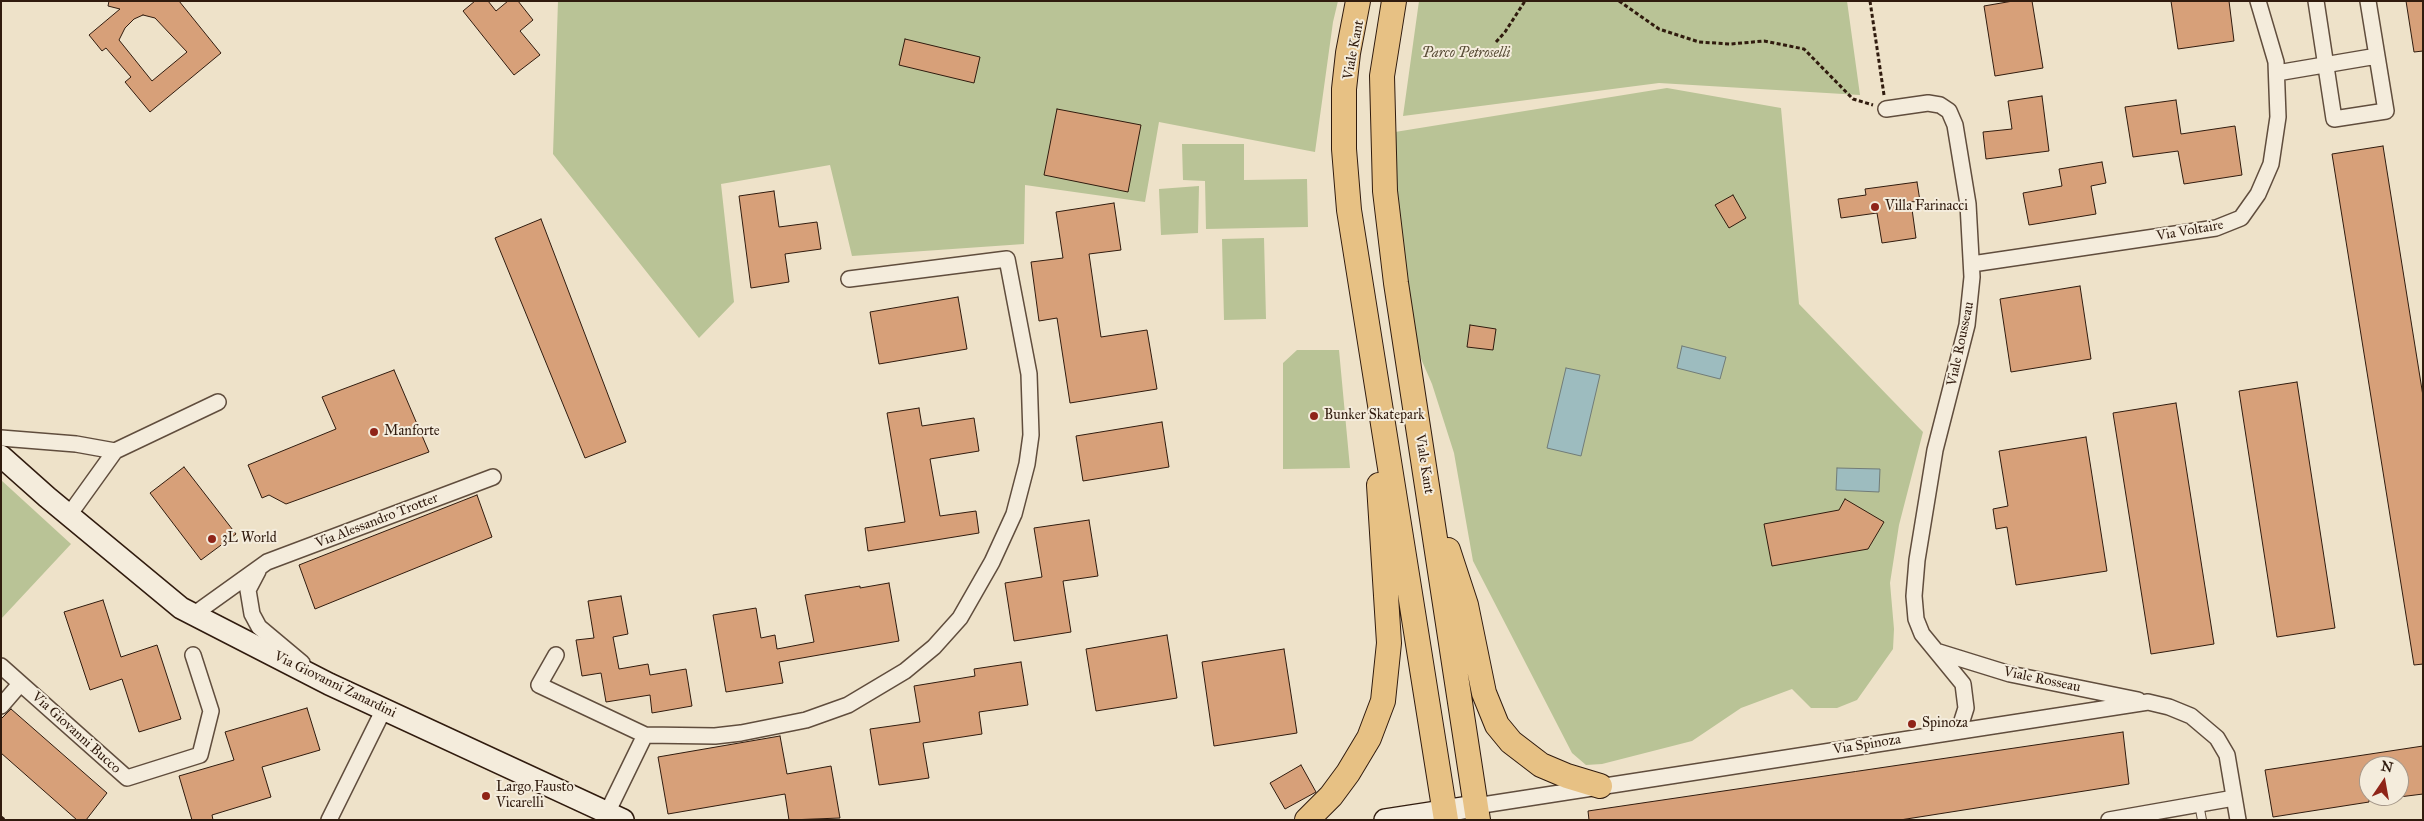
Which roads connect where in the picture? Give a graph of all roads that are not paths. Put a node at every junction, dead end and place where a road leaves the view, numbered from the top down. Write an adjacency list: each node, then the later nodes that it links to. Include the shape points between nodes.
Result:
1 (1358, 1): 12 (main road, Viale Kant, via 1348,53)
2 (1367, 1): 12 (street, Viale Kant, via 1360,16)
3 (1381, 1): 8 (street, Viale Kant, via 1385,10)
4 (1394, 1): 8 (main road, Viale Kant)
5 (2258, 1): 11 (street, Via Voltaire, via 2270,35)
6 (2316, 1): 10 (street)
7 (2368, 1): 9 (street)
8 (1386, 47): 22 (main road, Viale Kant, via 1382,93 1385,191)
9 (2377, 56): 10 (street); 10 (street, via 2386,111 2334,119)
10 (2326, 65): 11 (street)
11 (2277, 73): 14 (street, Via Voltaire, via 2278,123 2271,164 2254,201 2237,221 2216,228)
12 (1344, 101): 17 (main road, Viale Kant, via 1349,210)
13 (1886, 109): 14 (street, Viale Rousseau, via 1933,103 1944,107 1952,116 1968,204)
14 (1972, 264): 26 (street, Viale Rousseau, via 1967,325 1935,450 1914,579 1916,619 1924,637)
15 (849, 279): 36 (street, via 1007,259 1029,374 1032,435 1014,514 992,562 960,618 934,647 905,671 848,705 806,720 741,733)
16 (218, 402): 19 (street)
17 (1382, 423): 41 (main road, Viale Kant); 45 (main road, via 1379,492 1389,643 1385,691 1370,738 1331,796)
18 (1, 438): 19 (street, via 76,444)
19 (115, 451): 23 (street)
20 (1, 456): 23 (street, Via Giovanni Zanardini)
21 (493, 477): 24 (street, Via Alessandro Trotter)
22 (1429, 498): 37 (main road, via 1463,594 1484,693 1497,725 1511,742 1542,765); 40 (main road, Viale Kant)
23 (69, 515): 25 (street, Via Giovanni Zanardini, via 168,599)
24 (262, 565): 25 (street, Via Alessandro Trotter); 30 (street, via 248,590 252,614 259,627)
25 (193, 615): 30 (street, Via Giovanni Zanardini)
26 (1938, 652): 32 (street, Viale Rosseau, via 2010,674); 35 (street, Viale Rousseau, via 1960,679 1965,691 1966,708)
27 (193, 655): 31 (street, Via Giovanni Bucco, via 211,711 200,755 127,778)
28 (556, 655): 36 (street, via 539,685)
29 (1, 666): 31 (street, Via Giovanni Bucco)
30 (322, 680): 34 (street, Via Giovanni Zanardini)
31 (20, 684): 33 (street)
32 (2148, 702): 35 (street, Via Spinoza); 38 (street, Via Spinoza, via 2184,713 2213,733 2226,755)
33 (1, 706)
34 (384, 709): 42 (street, Via Giovanni Zanardini); 44 (street)
35 (1959, 730): 37 (street, Via Spinoza)
36 (645, 735): 42 (street)
37 (1600, 786): 40 (street, Via Spinoza)
38 (2234, 798): 39 (street); 49 (street, Via Spinoza)
39 (2199, 804): 47 (street); 48 (lane)
40 (1477, 813): 41 (street, Via Spinoza)
41 (1446, 815): 43 (street)
42 (615, 816)
43 (1421, 817): 46 (street)
44 (329, 820)
45 (1307, 820)
46 (1385, 820)
47 (2109, 820)
48 (2202, 820)
49 (2238, 820)

